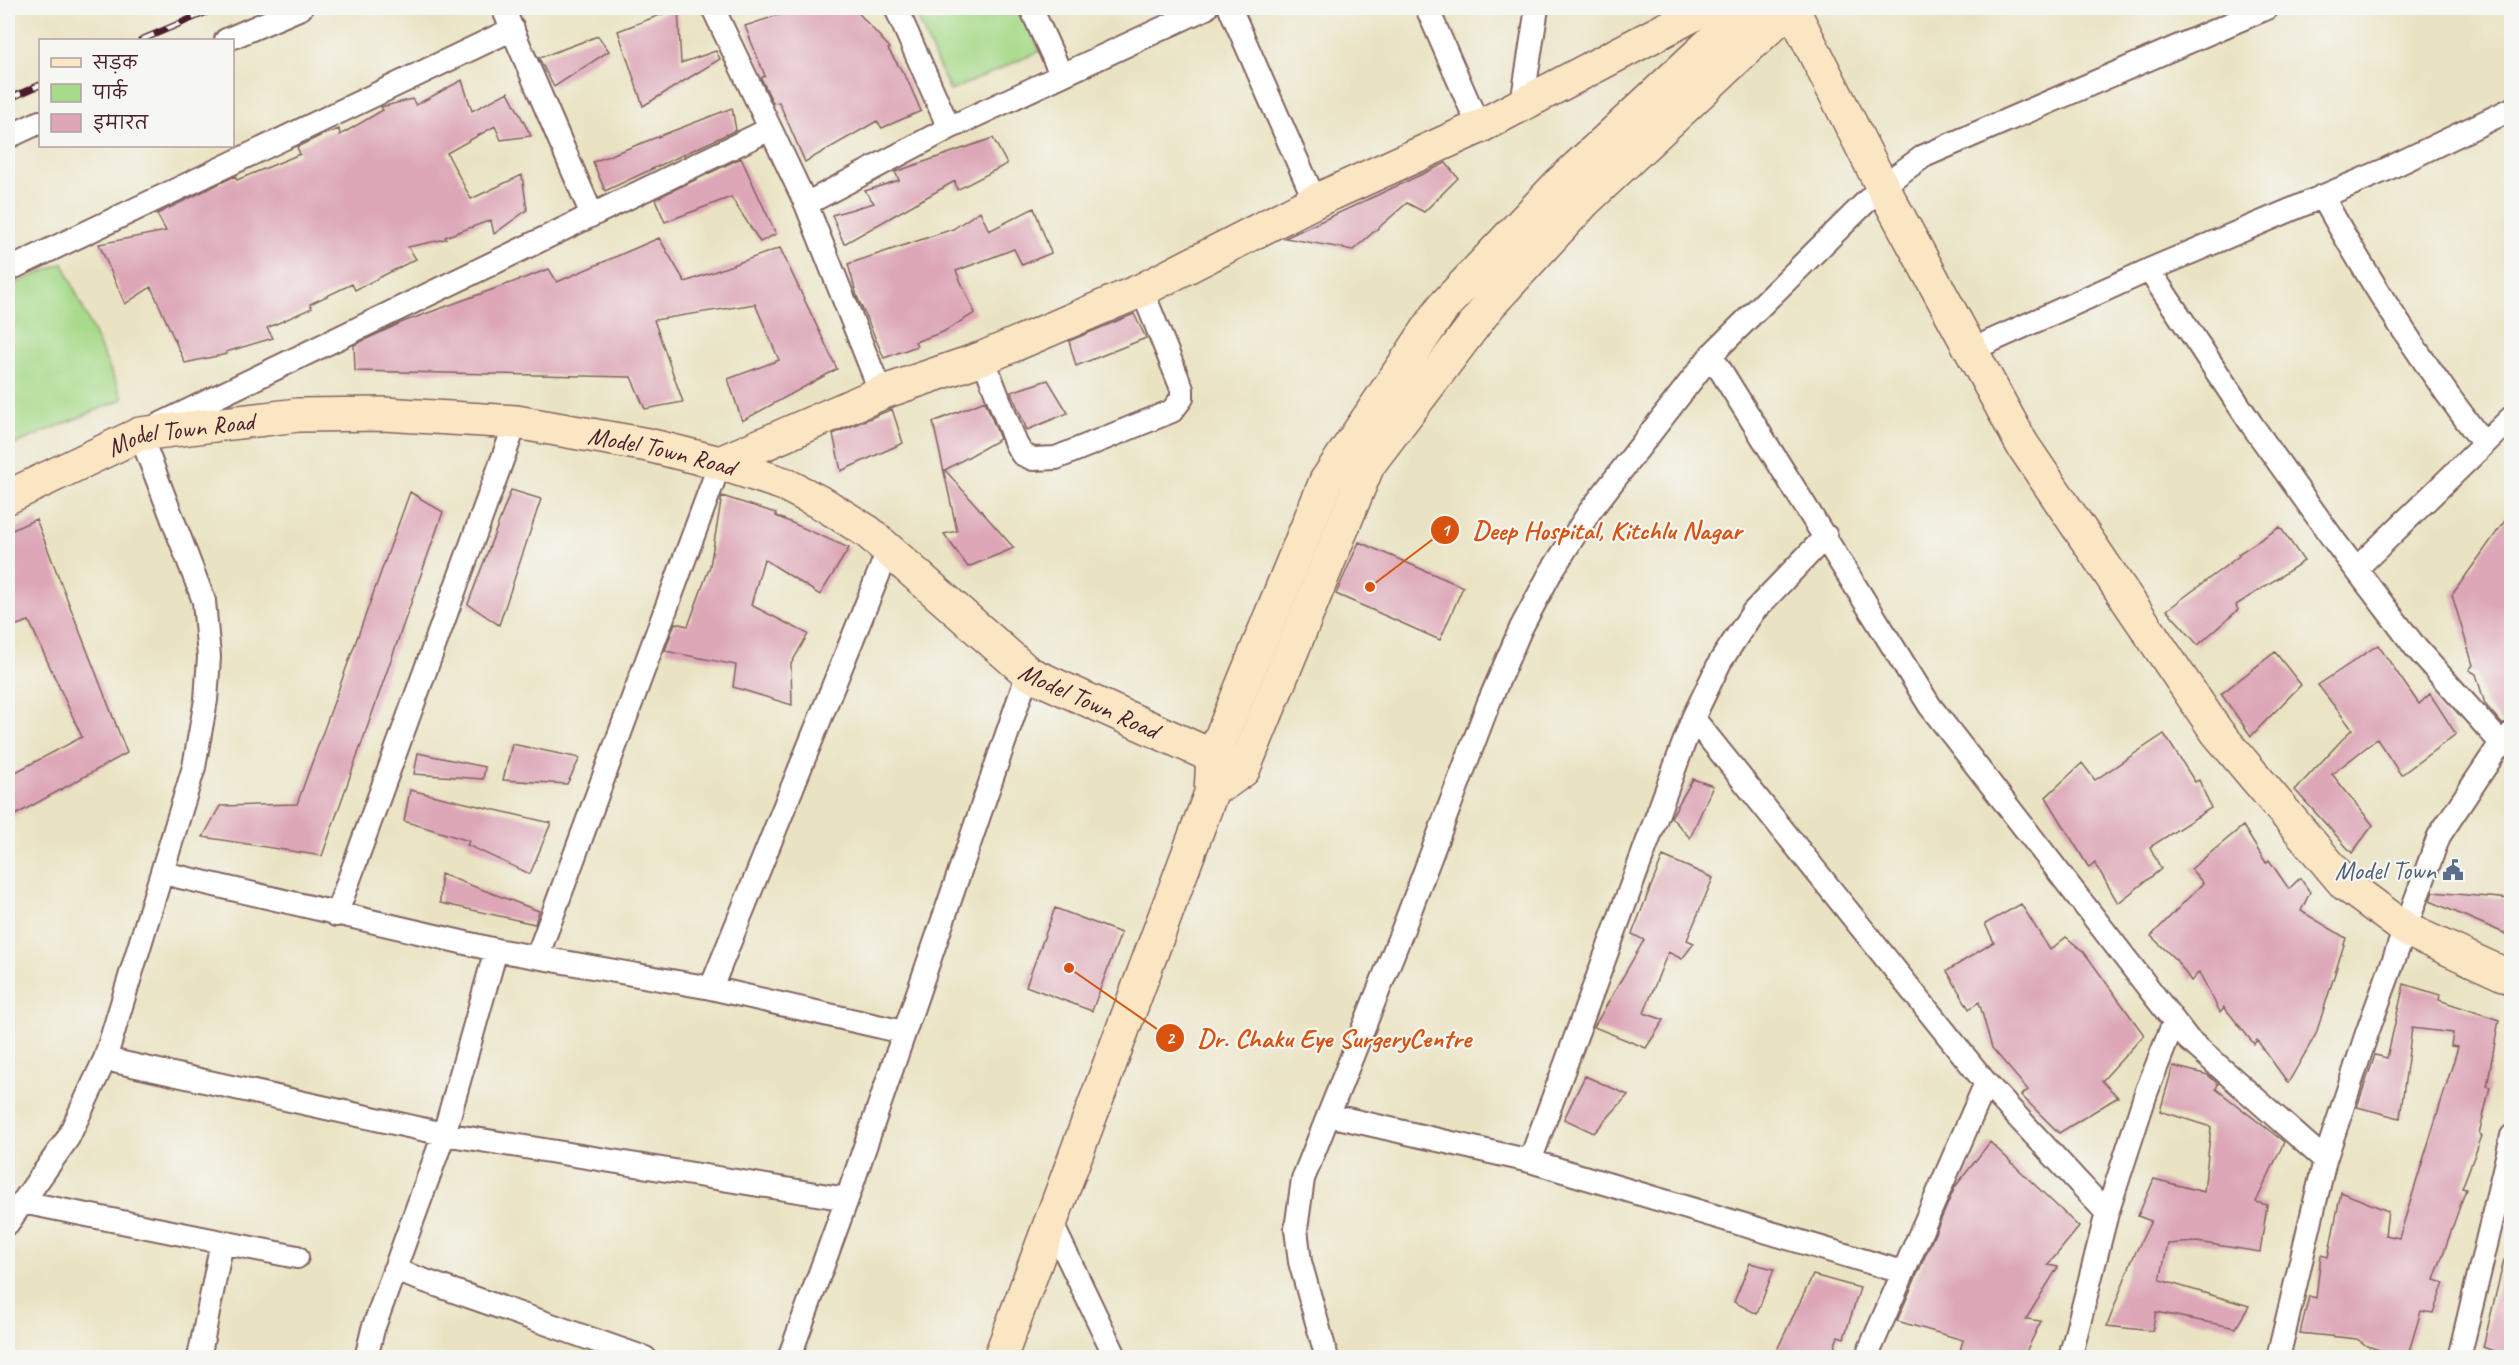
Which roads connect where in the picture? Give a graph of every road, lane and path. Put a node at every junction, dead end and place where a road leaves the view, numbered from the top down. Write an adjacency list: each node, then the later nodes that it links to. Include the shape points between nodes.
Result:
1 (301, 8): 15 (street)
2 (504, 8): 14 (street)
3 (713, 8): 22 (street)
4 (896, 8): 21 (street)
5 (1031, 8): 16 (street)
6 (1206, 8): 16 (street)
7 (1230, 8): 26 (street)
8 (1427, 8): 20 (street)
9 (1537, 8): 17 (street)
10 (1706, 8): 17 (street)
11 (1748, 8): 48 (street, via 1558,185 1443,307 1326,481)
12 (1791, 8): 24 (street); 49 (street, via 1584,202 1490,304 1368,465)
13 (2267, 8): 24 (street, via 1924,156)
14 (513, 29): 28 (street); 29 (street)
15 (228, 39)
16 (1061, 74): 21 (street)
17 (1522, 104): 20 (street)
18 (2511, 109): 25 (street)
19 (39, 122): 23 (street)
20 (1479, 127): 26 (street)
21 (949, 128): 27 (street)
22 (770, 129): 27 (street); 28 (street)
23 (8, 137)
24 (1882, 186): 32 (street); 33 (street)
25 (2322, 196): 30 (street); 39 (street, via 2360,265 2428,370)
26 (1315, 201): 31 (street)
27 (806, 204): 35 (street)
28 (592, 215): 38 (street)
29 (8, 270)
30 (2149, 270): 32 (street); 44 (street, via 2252,425)
31 (1142, 290): 34 (street); 34 (street, via 1182,389 1182,398 1172,411 1056,458 1033,459 1022,454 1016,444)
32 (1971, 350): 53 (street, via 2022,444 2217,732 2345,884)
33 (1711, 355): 42 (street); 62 (street, via 1590,511 1521,628)
34 (983, 358): 35 (street)
35 (881, 393): 40 (street)
36 (2511, 417): 39 (street)
37 (516, 422): 38 (street, Model Town Road, via 384,414 298,415); 40 (street, Model Town Road, via 648,445); 52 (street)
38 (140, 434): 41 (street, Model Town Road); 51 (street, via 204,601 209,657 194,767)
39 (2484, 444): 44 (street)
40 (720, 464): 43 (street, Model Town Road, via 784,484 825,505 868,532); 55 (street)
41 (8, 497)
42 (1826, 536): 46 (street, via 1753,612 1720,662); 58 (street, via 1930,706)
43 (888, 551): 45 (street, Model Town Road); 57 (street)
44 (2356, 569): 47 (street, via 2416,648)
45 (1028, 673): 48 (street, Model Town Road); 59 (street)
46 (1693, 718): 61 (street); 66 (street)
47 (2508, 741): 53 (street, via 2439,836)
48 (1213, 757): 49 (street, Model Town Road); 50 (street)
49 (1243, 770): 50 (street)
50 (1211, 793): 70 (street)
51 (164, 873): 52 (street); 60 (street)
52 (336, 915): 54 (street)
53 (2407, 930): 56 (street); 65 (street, via 2367,1033)
54 (496, 950): 55 (street); 63 (street)
55 (537, 957): 57 (street)
56 (2511, 978)
57 (711, 988): 59 (street)
58 (2174, 1022): 65 (street, via 2188,1039); 69 (street)
59 (903, 1032): 67 (street)
60 (105, 1059): 63 (street); 68 (street, via 68,1138)
61 (1986, 1083): 69 (street); 75 (street)
62 (1329, 1115): 66 (street); 83 (street, via 1303,1179 1296,1229 1300,1262)
63 (444, 1134): 67 (street); 74 (street)
64 (2511, 1136): 87 (street)
65 (2325, 1160): 86 (street)
66 (1530, 1161): 75 (street)
67 (847, 1199): 80 (street)
68 (22, 1202): 71 (street); 72 (street)
69 (2107, 1213): 85 (street)
70 (1050, 1220): 81 (street); 82 (street)
71 (8, 1223)
72 (222, 1242): 73 (street); 77 (street)
73 (297, 1257)
74 (394, 1270): 76 (street); 78 (street)
75 (1902, 1272): 84 (street)
76 (619, 1353): 79 (street)
77 (198, 1358)
78 (366, 1358)
79 (645, 1358)
80 (789, 1358)
81 (1000, 1358)
82 (1116, 1358)
83 (1327, 1358)
84 (1866, 1358)
85 (2070, 1358)
86 (2278, 1358)
87 (2459, 1358)

